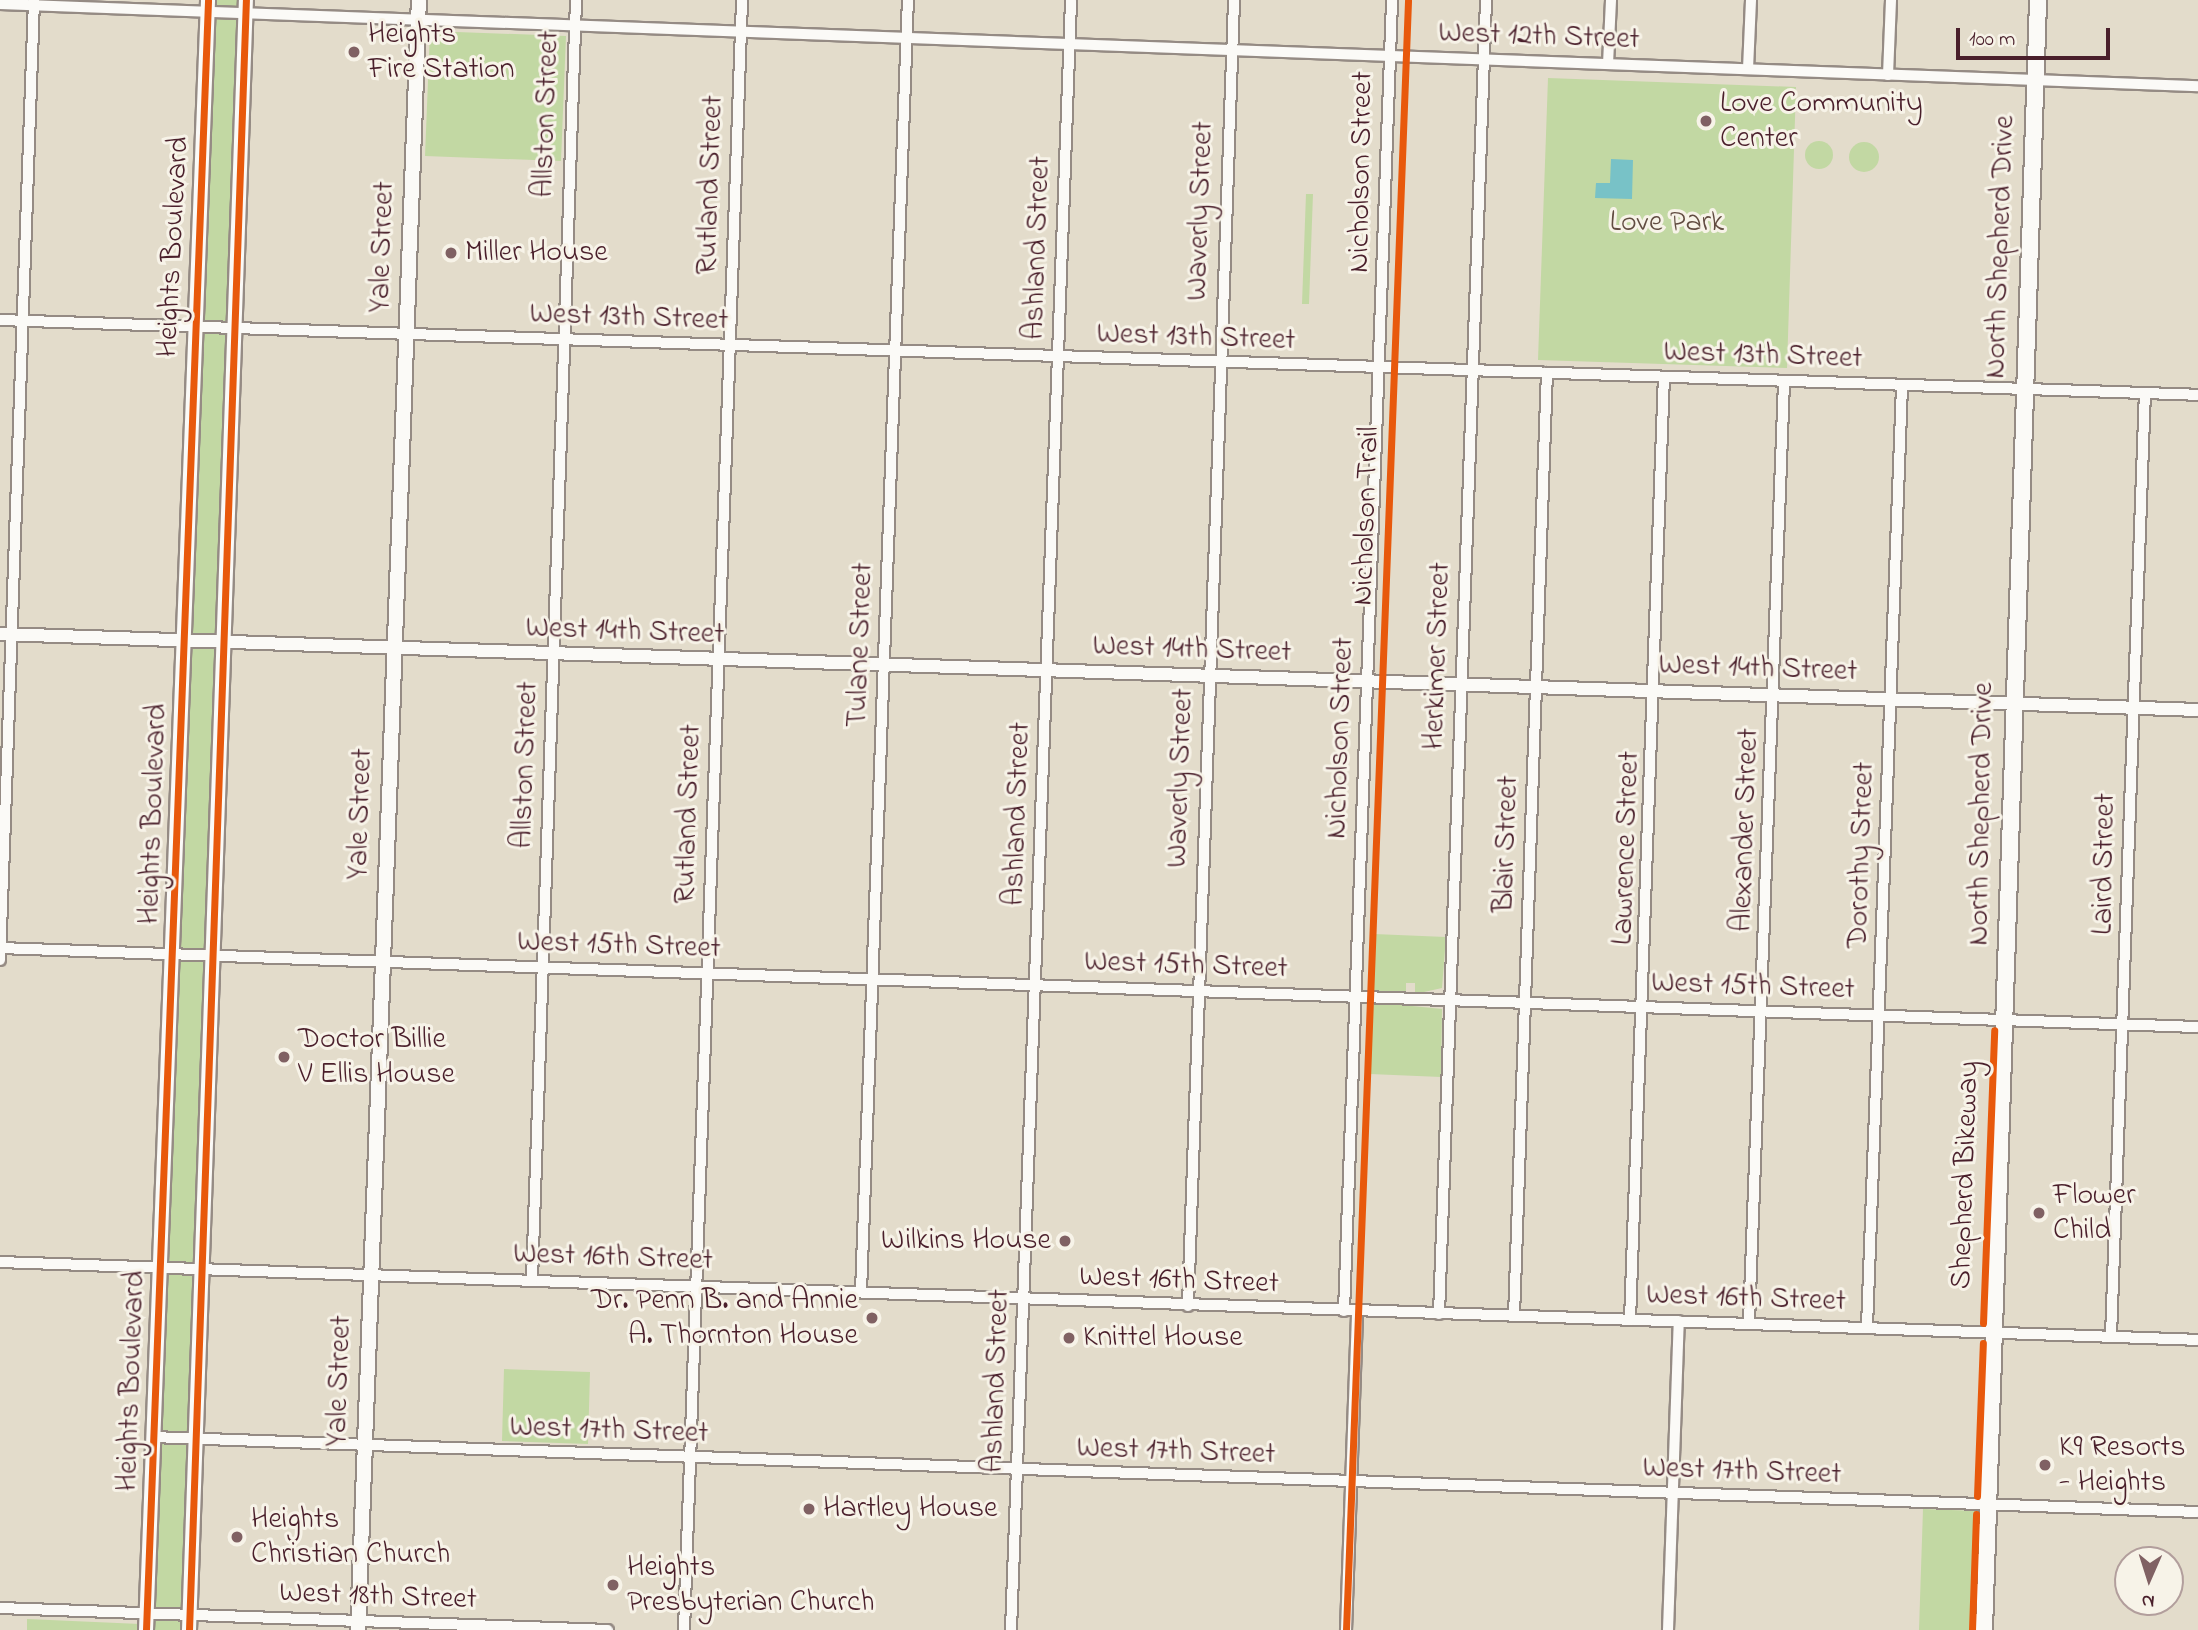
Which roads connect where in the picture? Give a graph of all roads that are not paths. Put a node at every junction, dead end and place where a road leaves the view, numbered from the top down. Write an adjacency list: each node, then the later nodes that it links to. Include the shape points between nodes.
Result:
1 (419, 0): 17 (main road, Yale Street)
2 (576, 0): 18 (street, Allston Street)
3 (742, 0): 19 (street, Rutland Street)
4 (908, 0): 20 (street, Tulane Street)
5 (1071, 0): 21 (street, Ashland Street)
6 (1234, 0): 22 (street, Waverly Street)
7 (1392, 0): 23 (street, Nicholson Street)
8 (1486, 0): 24 (street, Herkimer Street)
9 (1611, 0): 25 (street)
10 (1751, 0): 26 (street)
11 (1891, 0): 27 (street)
12 (2038, 0): 28 (main road, North Shepherd Drive)
13 (34, 2): 14 (street, West 12th Street); 15 (street, West 12th Street); 31 (street)
14 (0, 4)
15 (207, 5): 16 (street, West 12th Street); 32 (main road, Heights Boulevard)
16 (246, 6): 17 (street, West 12th Street); 33 (main road, Heights Boulevard)
17 (418, 20): 18 (street, West 12th Street); 34 (main road, Yale Street)
18 (575, 25): 19 (street, West 12th Street); 35 (street, Allston Street)
19 (741, 31): 20 (street, West 12th Street); 36 (street, Rutland Street)
20 (906, 38): 21 (street, West 12th Street); 37 (street, Tulane Street)
21 (1069, 44): 22 (street, West 12th Street); 38 (street, Ashland Street)
22 (1232, 50): 23 (street, West 12th Street); 39 (street, Waverly Street)
23 (1389, 56): 24 (street, West 12th Street); 40 (street, Nicholson Street)
24 (1484, 59): 25 (street, West 12th Street); 41 (street, Herkimer Street)
25 (1608, 64): 26 (street, West 12th Street)
26 (1748, 69): 27 (street, West 12th Street)
27 (1888, 75): 28 (street, West 12th Street)
28 (2035, 80): 29 (street, West 12th Street); 46 (main road, North Shepherd Drive)
29 (2198, 86)
30 (0, 320): 31 (street, West 13th Street)
31 (23, 321): 32 (street, West 13th Street); 49 (street)
32 (192, 327): 33 (street, West 13th Street); 50 (main road, Heights Boulevard)
33 (236, 329): 34 (street, West 13th Street); 51 (main road, Heights Boulevard)
34 (406, 335): 35 (street, West 13th Street); 52 (main road, Yale Street)
35 (566, 340): 36 (street, West 13th Street); 53 (street, Allston Street)
36 (730, 346): 37 (street, West 13th Street); 54 (street, Rutland Street)
37 (896, 352): 38 (street, West 13th Street); 55 (street, Tulane Street)
38 (1059, 359): 39 (street, West 13th Street); 56 (street, Ashland Street)
39 (1220, 362): 40 (street, West 13th Street); 57 (street, Waverly Street)
40 (1382, 370): 41 (street, West 13th Street); 58 (street, Nicholson Street)
41 (1473, 371): 42 (street, West 13th Street); 59 (street, Herkimer Street)
42 (1547, 373): 43 (street, West 13th Street); 60 (street, Blair Street)
43 (1664, 377): 44 (street, West 13th Street); 61 (street, Lawrence Street)
44 (1784, 381): 45 (street, West 13th Street); 62 (street, Alexander Street)
45 (1902, 384): 46 (street, West 13th Street); 63 (street, Dorothy Street)
46 (2023, 388): 47 (street, West 13th Street); 64 (main road, North Shepherd Drive)
47 (2145, 393): 48 (street, West 13th Street); 65 (street, Laird Street)
48 (2198, 395)
49 (6, 635): 50 (street, West 14th Street); 67 (street)
50 (183, 641): 51 (street, West 14th Street); 68 (main road, Heights Boulevard)
51 (223, 643): 52 (street, West 14th Street); 69 (main road, Heights Boulevard)
52 (394, 650): 53 (street, West 14th Street); 71 (main road, Yale Street)
53 (555, 657): 54 (street, West 14th Street); 72 (street, Allston Street)
54 (719, 662): 55 (street, West 14th Street); 73 (street, Rutland Street)
55 (886, 667): 56 (street, West 14th Street); 74 (street, Tulane Street)
56 (1048, 672): 57 (street, West 14th Street); 75 (street, Ashland Street)
57 (1209, 677): 58 (street, West 14th Street); 76 (street, Waverly Street)
58 (1369, 681): 59 (street, West 14th Street); 77 (street, Nicholson Street)
59 (1461, 685): 60 (street, West 14th Street); 78 (street, Herkimer Street)
60 (1536, 687): 61 (street, West 14th Street); 79 (street, Blair Street)
61 (1657, 692): 62 (street, West 14th Street); 80 (street, Lawrence Street)
62 (1776, 696): 63 (street, West 14th Street); 81 (street, Alexander Street)
63 (1891, 701): 64 (street, West 14th Street); 82 (street, Dorothy Street)
64 (2011, 704): 65 (street, West 14th Street); 83 (main road, North Shepherd Drive)
65 (2133, 709): 66 (street, West 14th Street); 84 (street, Laird Street)
66 (2198, 710)
67 (0, 948): 68 (street, West 15th Street); 70 (street)
68 (172, 954): 69 (street, West 15th Street); 87 (main road, Heights Boulevard)
69 (212, 956): 71 (street, West 15th Street); 88 (main road, Heights Boulevard)
70 (0, 960)
71 (381, 960): 72 (street, West 15th Street); 89 (main road, Yale Street)
72 (543, 968): 73 (street, West 15th Street); 90 (street, Allston Street)
73 (708, 974): 74 (street, West 15th Street); 91 (street, Rutland Street)
74 (872, 979): 75 (street, West 15th Street); 92 (street, Tulane Street)
75 (1037, 985): 76 (street, West 15th Street); 93 (street, Ashland Street)
76 (1198, 991): 77 (street, West 15th Street); 94 (street, Waverly Street)
77 (1356, 996): 78 (street, West 15th Street); 95 (street, Nicholson Street)
78 (1450, 1000): 79 (street, West 15th Street); 97 (street, Herkimer Street)
79 (1526, 1003): 80 (street, West 15th Street); 98 (street, Blair Street)
80 (1645, 1007): 81 (street, West 15th Street); 99 (street, Lawrence Street)
81 (1764, 1012): 82 (street, West 15th Street); 101 (street, Alexander Street)
82 (1882, 1016): 83 (street, West 15th Street); 102 (street, Dorothy Street)
83 (2006, 1020): 84 (street, West 15th Street); 103 (main road, North Shepherd Drive)
84 (2126, 1025): 85 (street, West 15th Street); 104 (street, Laird Street)
85 (2198, 1027)
86 (0, 1262): 87 (street, West 16th Street)
87 (159, 1267): 88 (street, West 16th Street); 106 (main road, Heights Boulevard)
88 (200, 1268): 89 (street, West 16th Street); 107 (main road, Heights Boulevard)
89 (370, 1274): 90 (street, West 16th Street); 108 (main road, Yale Street)
90 (533, 1280): 91 (street, West 16th Street)
91 (696, 1286): 92 (street, West 16th Street); 109 (street, Rutland Street)
92 (861, 1292): 93 (street, West 16th Street)
93 (1025, 1300): 94 (street, West 16th Street); 110 (street, Ashland Street)
94 (1188, 1306): 95 (street, West 16th Street)
95 (1345, 1311): 96 (street, West 16th Street)
96 (1357, 1311): 97 (street, West 16th Street); 111 (street)
97 (1439, 1314): 98 (street, West 16th Street)
98 (1514, 1316): 99 (street, West 16th Street)
99 (1630, 1320): 100 (street, West 16th Street)
100 (1679, 1321): 101 (street, West 16th Street); 112 (street)
101 (1749, 1323): 102 (street, West 16th Street)
102 (1867, 1327): 103 (street, West 16th Street)
103 (1995, 1331): 104 (street, West 16th Street); 113 (main road, North Shepherd Drive)
104 (2111, 1336): 105 (street, West 16th Street)
105 (2198, 1340)
106 (152, 1437): 107 (street, West 17th Street); 116 (main road, Heights Boulevard)
107 (197, 1439): 108 (street, West 17th Street); 117 (main road, Heights Boulevard)
108 (364, 1447): 109 (street, West 17th Street); 118 (main road, Yale Street)
109 (690, 1459): 110 (street, West 17th Street); 122 (street, Rutland Street)
110 (1019, 1471): 111 (street, West 17th Street); 123 (street, Ashland Street)
111 (1352, 1484): 112 (street, West 17th Street); 124 (street)
112 (1673, 1494): 113 (street, West 17th Street); 125 (street)
113 (1988, 1505): 114 (street, West 17th Street); 126 (main road, North Shepherd Drive)
114 (2198, 1512)
115 (0, 1608): 116 (street, West 18th Street)
116 (146, 1613): 117 (street, West 18th Street); 119 (main road, Heights Boulevard)
117 (190, 1615): 118 (street, West 18th Street); 120 (main road, Heights Boulevard)
118 (358, 1626): 121 (street, West 18th Street)
119 (146, 1630)
120 (190, 1630)
121 (608, 1630)
122 (684, 1630)
123 (1011, 1630)
124 (1346, 1630)
125 (1668, 1630)
126 (1984, 1630)

